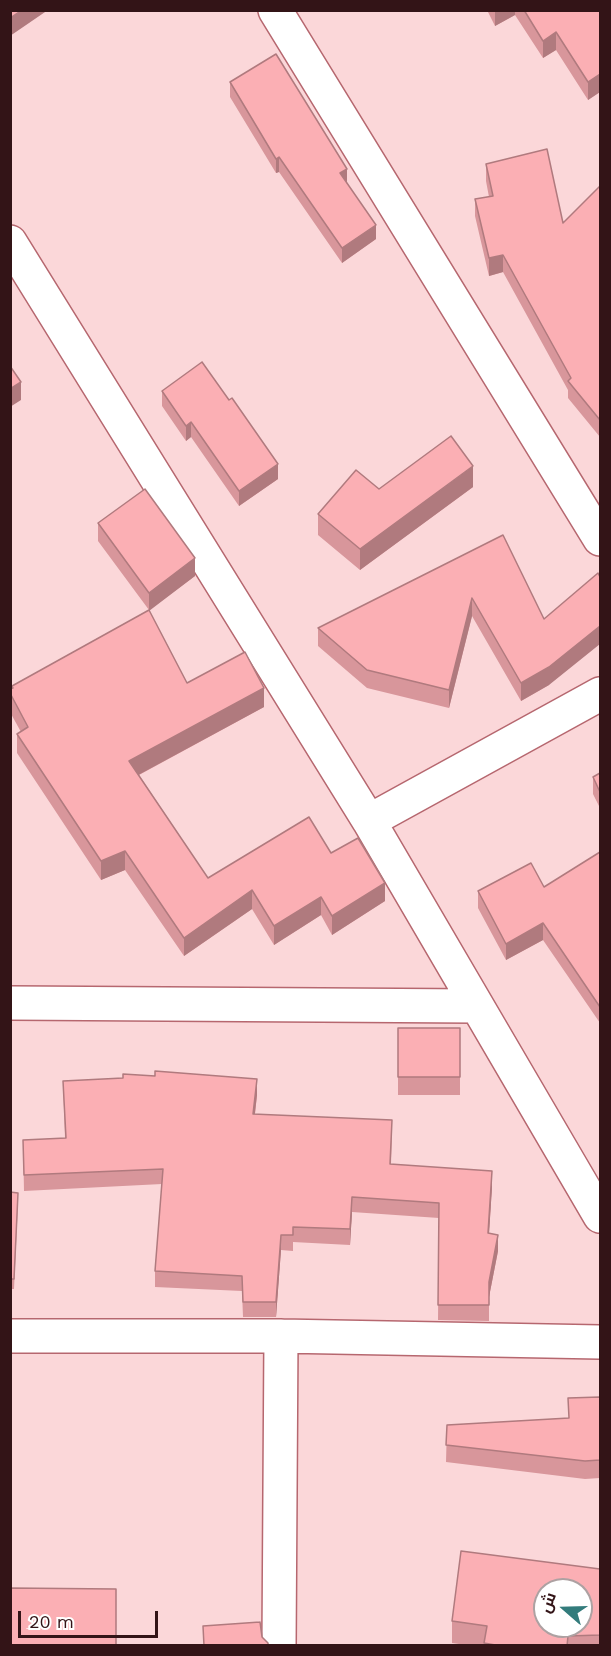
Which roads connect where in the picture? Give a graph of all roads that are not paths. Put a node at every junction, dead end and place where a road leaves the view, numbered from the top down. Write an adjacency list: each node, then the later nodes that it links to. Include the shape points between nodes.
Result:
1 (275, 10): 3 (street)
2 (10, 242): 5 (street)
3 (600, 539)
4 (600, 694): 5 (street)
5 (369, 821): 7 (street)
6 (13, 998): 7 (street)
7 (476, 1006): 8 (street)
8 (600, 1216)
9 (10, 1336): 10 (street)
10 (281, 1336): 11 (street); 12 (street)
11 (600, 1342)
12 (279, 1646)

